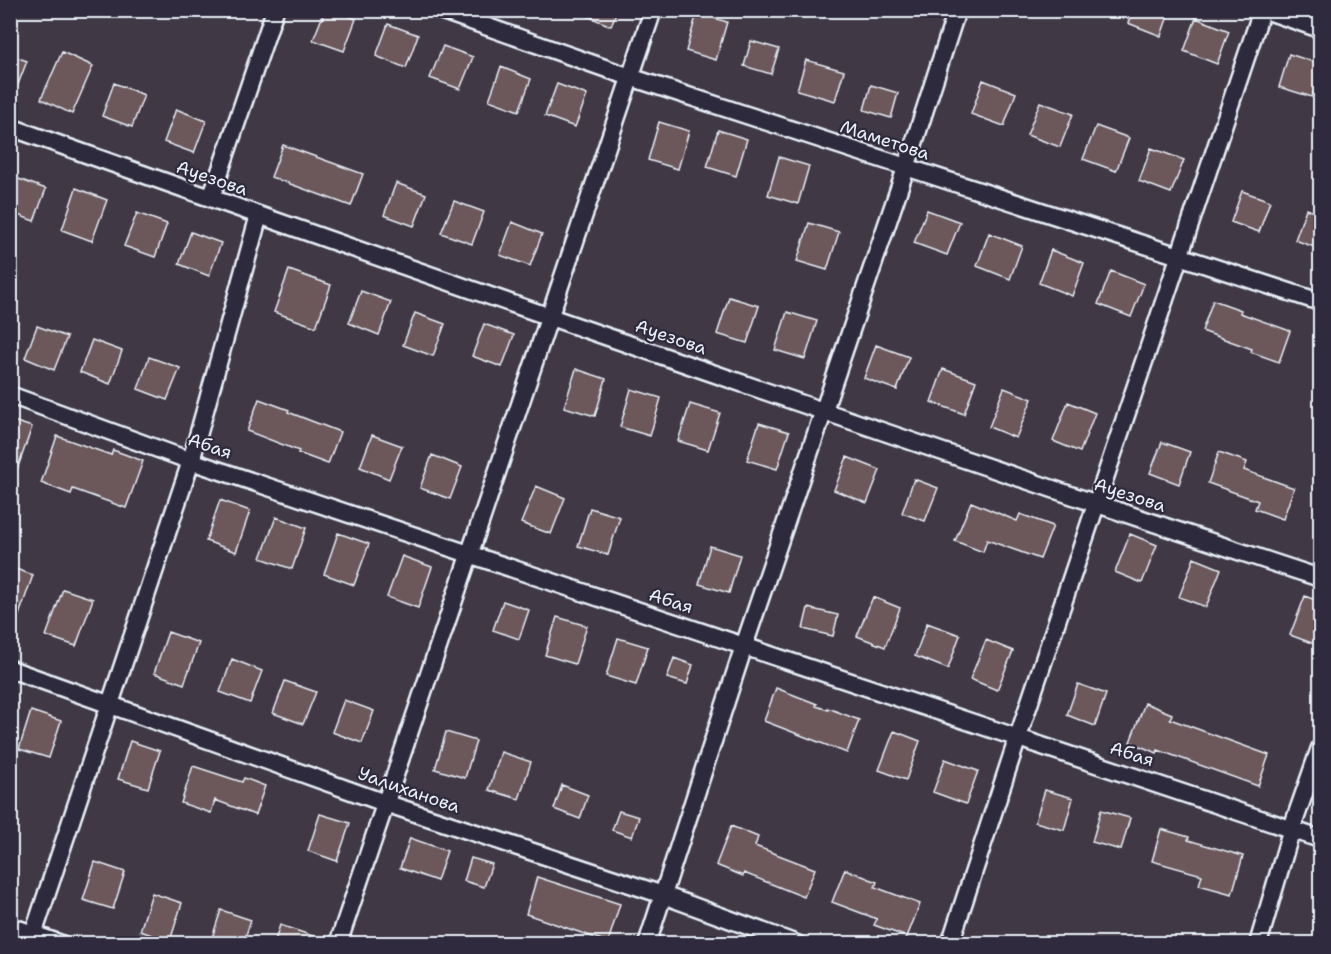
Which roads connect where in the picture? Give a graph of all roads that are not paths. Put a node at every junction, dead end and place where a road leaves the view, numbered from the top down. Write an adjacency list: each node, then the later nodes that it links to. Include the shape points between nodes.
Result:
1 (276, 10): 10 (street)
2 (440, 10): 7 (street, Маметова)
3 (653, 10): 7 (street)
4 (957, 10): 9 (street)
5 (1263, 10): 6 (street); 12 (street)
6 (1320, 28)
7 (630, 77): 9 (street, Маметова); 14 (street)
8 (10, 127): 10 (street, Ауезова)
9 (906, 168): 12 (street, Маметова); 16 (street)
10 (211, 198): 11 (street, Ауезова)
11 (259, 215): 14 (street, Ауезова); 17 (street)
12 (1179, 257): 13 (street, Маметова); 18 (street)
13 (1320, 302)
14 (549, 316): 16 (street, Ауезова); 19 (street)
15 (10, 395): 17 (street, Абая)
16 (824, 411): 18 (street, Ауезова); 21 (street)
17 (191, 461): 19 (street, Абая); 23 (street)
18 (1096, 504): 20 (street, Ауезова); 24 (street)
19 (468, 554): 21 (street, Абая); 26 (street)
20 (1320, 578)
21 (744, 646): 24 (street, Абая); 29 (street)
22 (10, 669): 23 (street, Уалиханова)
23 (108, 704): 26 (street, Уалиханова); 31 (street)
24 (1018, 737): 27 (street, Абая); 36 (street)
25 (1320, 748): 27 (street)
26 (385, 803): 29 (street, Уалиханова); 33 (street)
27 (1292, 828): 28 (street, Абая); 37 (street)
28 (1320, 839)
29 (663, 895): 34 (street); 35 (street, Уалиханова)
30 (10, 926): 31 (street)
31 (31, 939): 32 (street)
32 (62, 944)
33 (338, 944)
34 (647, 944)
35 (797, 944)
36 (950, 944)
37 (1258, 944)

